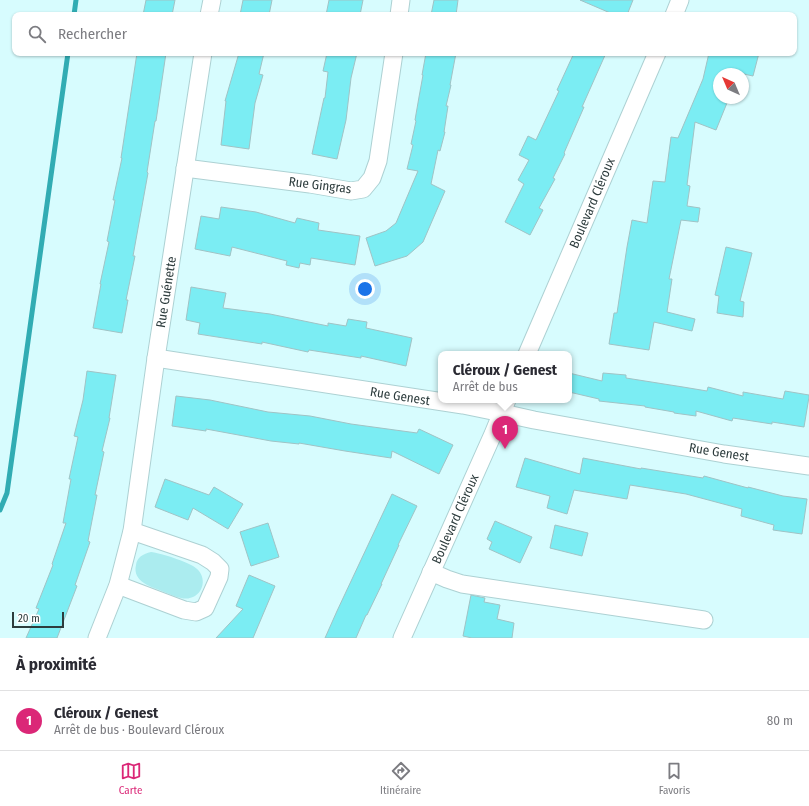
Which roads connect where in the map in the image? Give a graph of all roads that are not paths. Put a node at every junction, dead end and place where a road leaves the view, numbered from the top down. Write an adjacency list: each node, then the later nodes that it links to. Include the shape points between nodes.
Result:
1 (212, 0): 4 (street)
2 (401, 0): 5 (street)
3 (680, 0): 6 (street)
4 (210, 12)
5 (399, 12)
6 (675, 12)
7 (203, 56): 10 (street, Rue Guénette)
8 (394, 56): 10 (street, Rue Gingras, via 378,161 372,178 363,189 351,191)
9 (657, 56): 11 (street, Boulevard Cléroux)
10 (185, 168): 12 (street, Rue Guénette)
11 (528, 351)
12 (156, 358): 13 (street, Rue Genest); 17 (street, Rue Guénette)
13 (438, 402)
14 (444, 403): 15 (street, Rue Genest, via 463,406)
15 (505, 406): 16 (street, Rue Genest, via 534,420); 18 (street, Boulevard Cléroux)
16 (809, 466)
17 (132, 531): 19 (street, Rue Guénette); 19 (street, via 202,555 220,569 219,577 205,608 196,612 184,610)
18 (431, 572): 20 (street, via 462,584); 22 (street, Boulevard Cléroux)
19 (118, 585): 21 (street, Rue Guénette)
20 (704, 620)
21 (97, 638)
22 (402, 638)

